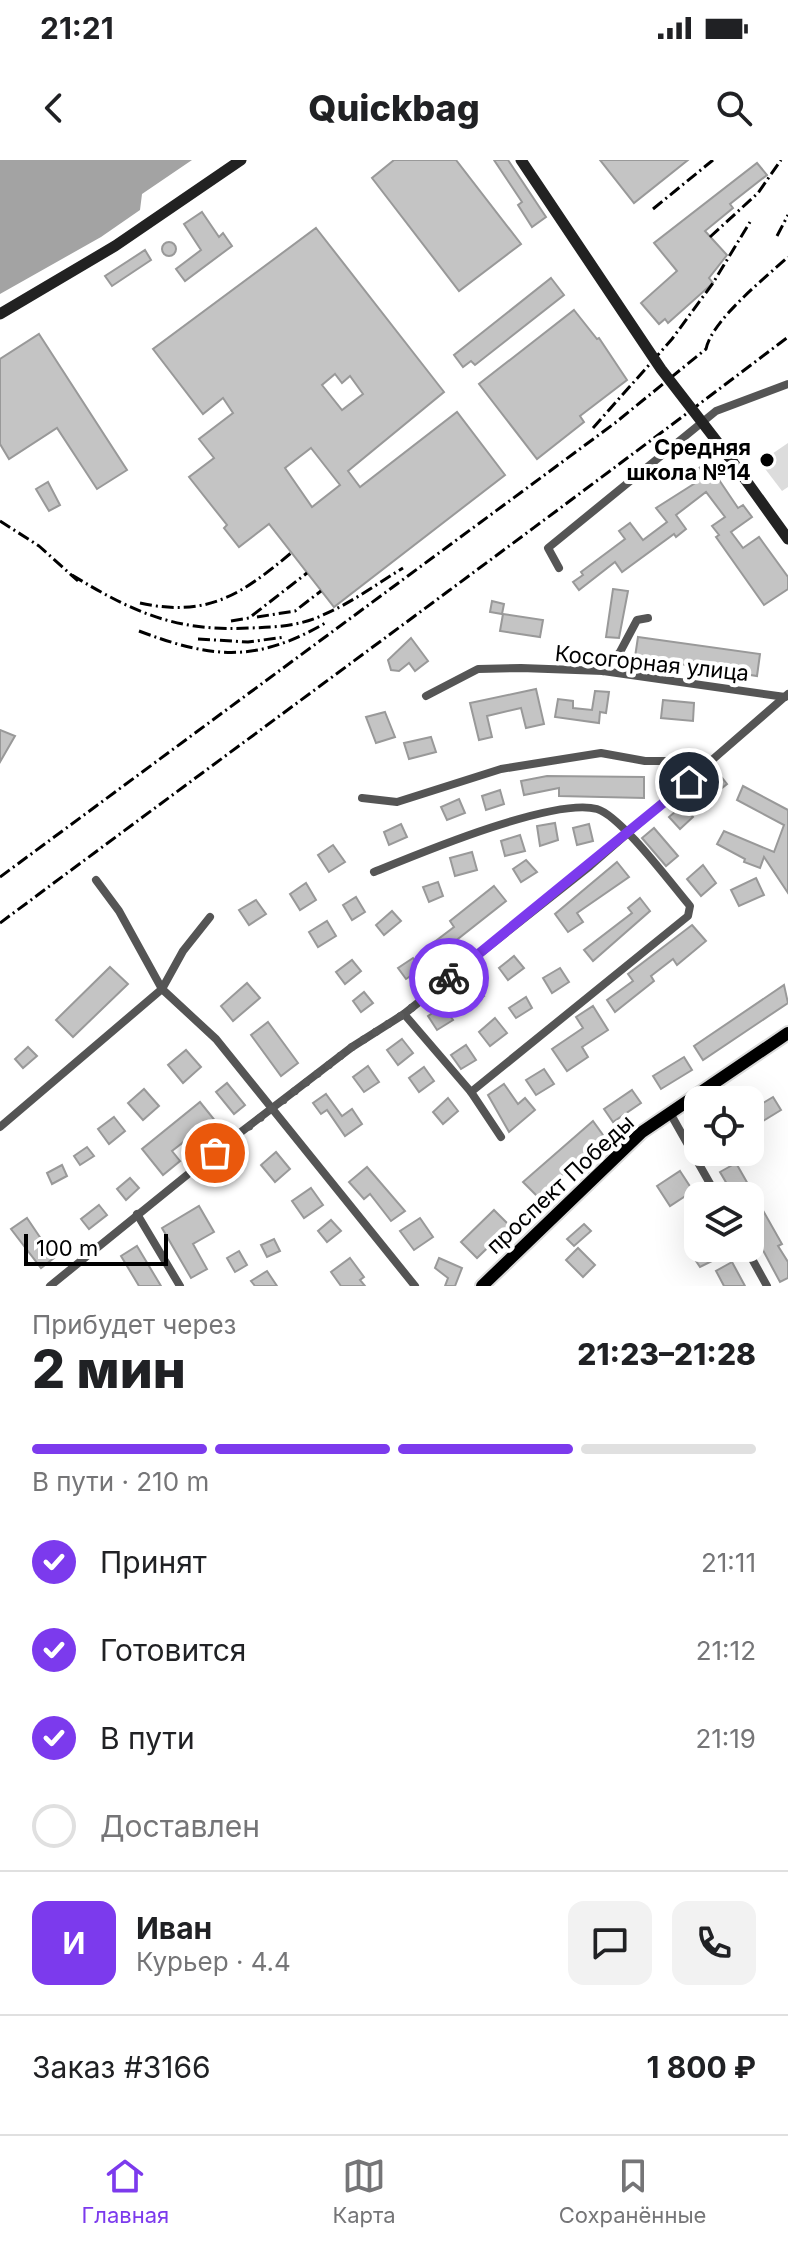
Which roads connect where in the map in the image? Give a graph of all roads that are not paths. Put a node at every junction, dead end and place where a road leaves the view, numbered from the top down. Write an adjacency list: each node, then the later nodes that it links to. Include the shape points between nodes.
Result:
1 (241, 160): 3 (main road, via 115,246)
2 (521, 160): 5 (main road, bridge, via 661,369)
3 (0, 314)
4 (788, 384): 6 (street, via 716,411 548,548)
5 (788, 539)
6 (559, 568)
7 (648, 618): 8 (street, via 637,620)
8 (603, 671): 9 (street, Косогорная улица, via 478,669); 10 (street, Косогорная улица)
9 (426, 696)
10 (787, 696): 11 (street)
11 (710, 761): 12 (street, via 645,761 601,753 501,769 397,802); 13 (street)
12 (362, 798)
13 (629, 834): 14 (street, via 599,809 577,808 483,829); 18 (street); 20 (street, via 690,906 688,916)
14 (374, 872)
15 (96, 880): 17 (street)
16 (210, 917): 17 (street)
17 (162, 989): 21 (street, via 196,1016); 23 (street)
18 (404, 1014): 20 (street); 21 (street)
19 (788, 1033): 22 (main road, проспект Победы)
20 (471, 1092): 24 (street)
21 (271, 1109): 25 (street); 33 (street)
22 (670, 1113): 27 (street); 30 (main road, проспект Победы, via 624,1148)
23 (0, 1127)
24 (501, 1137)
25 (194, 1168)
26 (187, 1175): 28 (street)
27 (709, 1182)
28 (137, 1214): 31 (street); 32 (street)
29 (754, 1262): 34 (street)
30 (488, 1284)
31 (50, 1286)
32 (180, 1286)
33 (415, 1286)
34 (767, 1286)

